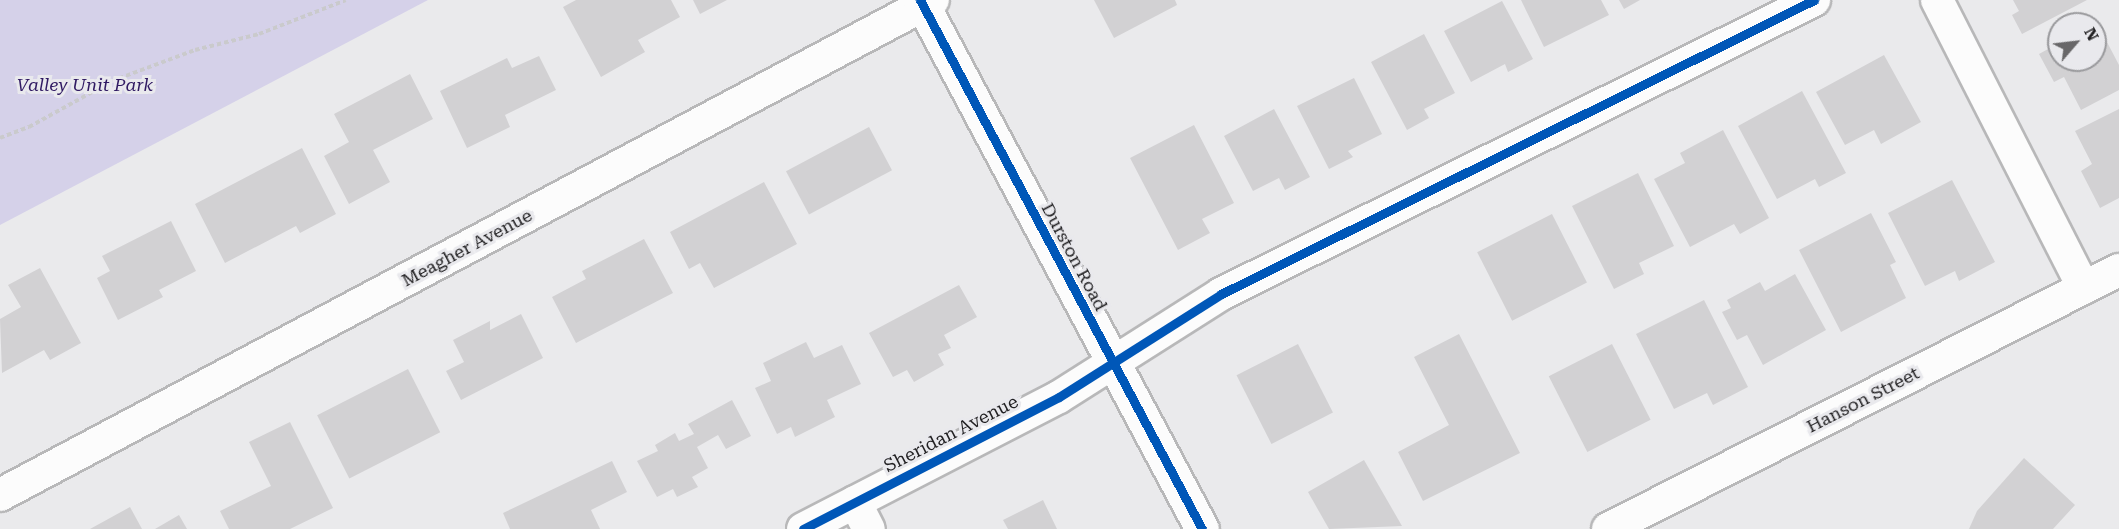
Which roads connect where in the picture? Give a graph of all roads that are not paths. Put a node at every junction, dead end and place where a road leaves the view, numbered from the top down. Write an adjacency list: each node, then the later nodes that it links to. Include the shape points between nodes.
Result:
1 (1814, 0): 6 (street, Sheridan Avenue, via 1221,294)
2 (1936, 0): 5 (street)
3 (926, 3): 6 (main road, Durston Road); 7 (street, Meagher Avenue)
4 (2119, 270): 5 (street, Hanson Street)
5 (2084, 288): 11 (street, Hanson Street)
6 (1112, 365): 8 (street, Sheridan Avenue); 10 (main road, Durston Road)
7 (0, 495)
8 (862, 516): 9 (street, Sheridan Avenue)
9 (803, 529)
10 (1202, 529)
11 (1608, 529)

